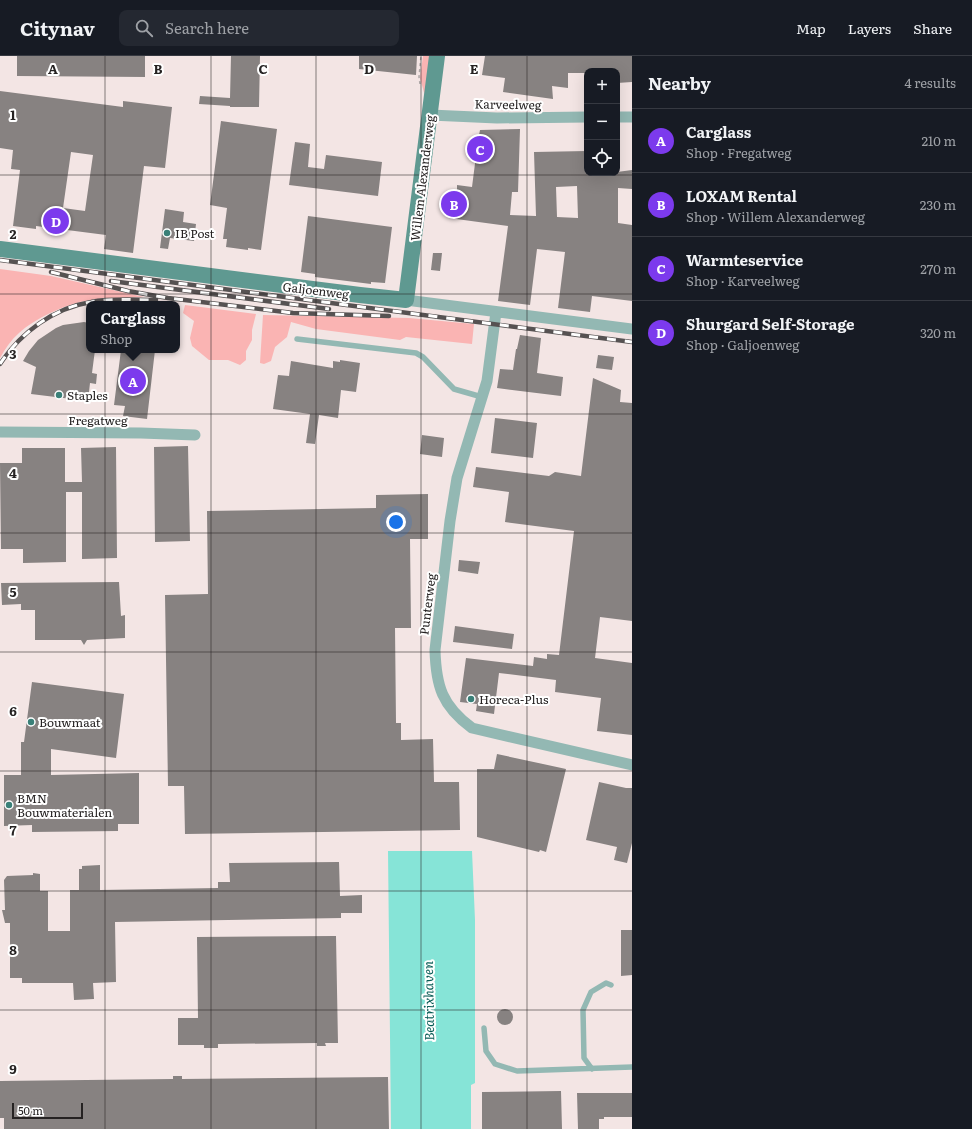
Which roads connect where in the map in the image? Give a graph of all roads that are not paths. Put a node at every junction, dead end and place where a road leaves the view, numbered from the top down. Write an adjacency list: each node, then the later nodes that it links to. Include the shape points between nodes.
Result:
1 (437, 56): 2 (street, Willem Alexanderweg)
2 (430, 115): 4 (street, Karveelweg, via 497,118); 7 (street, Willem Alexanderweg)
3 (632, 116): 5 (street)
4 (584, 117)
5 (620, 117)
6 (0, 249): 7 (street, Galjoenweg)
7 (406, 300): 8 (street, Galjoenweg)
8 (496, 312): 9 (street, Galjoenweg); 11 (street, Punterweg, via 488,382)
9 (632, 329)
10 (297, 339): 11 (lane, via 416,353 454,389)
11 (483, 397): 14 (street, Punterweg, via 457,478 450,521 435,650 435,671 439,687 458,718 472,728)
12 (0, 432): 13 (street, Fregatweg)
13 (195, 435)
14 (632, 765)
15 (612, 985): 18 (lane, via 606,984 591,992 583,1010 584,1058)
16 (484, 1028): 18 (lane, via 486,1051 495,1064 517,1071)
17 (632, 1067): 18 (lane)
18 (592, 1068)

